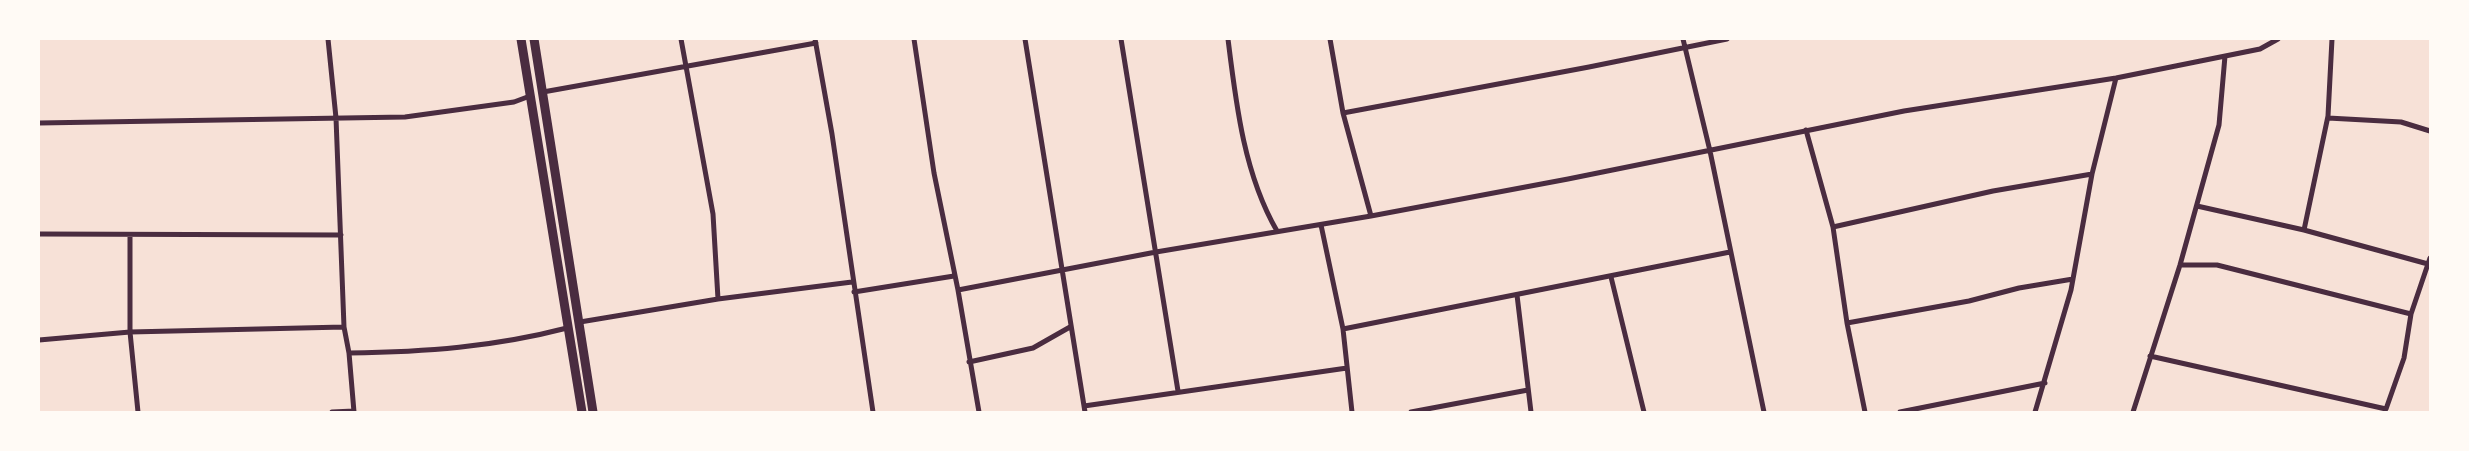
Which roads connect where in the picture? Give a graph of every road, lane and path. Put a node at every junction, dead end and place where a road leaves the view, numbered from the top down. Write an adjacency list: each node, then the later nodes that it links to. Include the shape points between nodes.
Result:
1 (328, 39): 22 (street)
2 (521, 39): 20 (highway)
3 (534, 39): 19 (highway)
4 (681, 39): 17 (street)
5 (914, 39): 43 (street)
6 (1025, 39): 42 (street)
7 (1121, 39): 38 (street)
8 (1228, 39): 34 (street, via 1235,98 1255,181 1263,207)
9 (1330, 39): 21 (street)
10 (1683, 39): 15 (street)
11 (1727, 39): 15 (street)
12 (2278, 39): 16 (street, via 2260,49)
13 (2332, 39): 23 (street)
14 (816, 41): 17 (street); 46 (street)
15 (1686, 47): 21 (street); 27 (street)
16 (2226, 56): 18 (street); 29 (street, via 2219,125)
17 (684, 67): 19 (street); 50 (street, via 713,214)
18 (2116, 78): 25 (street); 28 (street)
19 (543, 92): 52 (highway)
20 (530, 96): 22 (street, via 514,102 405,117); 56 (highway)
21 (1343, 113): 30 (street)
22 (336, 118): 24 (street); 37 (street)
23 (2328, 118): 26 (street, via 2401,122); 33 (street)
24 (39, 123)
25 (1806, 130): 27 (street); 32 (street)
26 (2430, 131)
27 (1710, 151): 30 (street); 39 (street)
28 (2092, 174): 32 (street, via 1993,191); 45 (street)
29 (2197, 206): 33 (street); 41 (street)
30 (1371, 216): 31 (street)
31 (1321, 225): 34 (street); 57 (street)
32 (1833, 227): 53 (street)
33 (2304, 230): 40 (street)
34 (1277, 231): 38 (street)
35 (39, 234): 36 (street)
36 (130, 235): 37 (street); 58 (street)
37 (341, 235): 54 (street)
38 (1156, 252): 42 (street); 66 (street)
39 (1730, 252): 44 (street); 80 (street)
40 (2429, 261): 51 (street)
41 (2180, 265): 51 (street, via 2217,265); 61 (street)
42 (1062, 269): 47 (street); 55 (street)
43 (954, 276): 47 (street); 48 (street)
44 (1611, 277): 49 (street); 79 (street)
45 (2073, 279): 53 (street); 64 (street)
46 (852, 282): 48 (street); 50 (street)
47 (958, 290): 62 (street)
48 (854, 292): 74 (street)
49 (1517, 295): 57 (street); 65 (street)
50 (718, 299): 52 (street)
51 (2411, 314): 69 (street, via 2404,358)
52 (580, 322): 73 (highway)
53 (1847, 323): 81 (street)
54 (344, 327): 58 (street); 60 (street)
55 (1070, 327): 62 (street, via 1033,348); 67 (street)
56 (567, 328): 60 (street, via 526,339 423,352); 72 (highway)
57 (1343, 330): 63 (street)
58 (130, 332): 59 (street); 70 (street)
59 (39, 340)
60 (349, 353): 68 (street)
61 (2150, 356): 69 (street); 84 (street)
62 (969, 362): 75 (street)
63 (1347, 368): 66 (street); 76 (street)
64 (2045, 382): 82 (street); 83 (street)
65 (1528, 390): 77 (street); 78 (street)
66 (1178, 392): 67 (street)
67 (1084, 409)
68 (354, 411): 71 (street)
69 (2386, 411)
70 (138, 412)
71 (332, 412)
72 (582, 412)
73 (593, 412)
74 (873, 412)
75 (979, 412)
76 (1352, 412)
77 (1411, 412)
78 (1531, 412)
79 (1644, 412)
80 (1764, 412)
81 (1865, 412)
82 (1900, 412)
83 (2035, 412)
84 (2133, 412)

